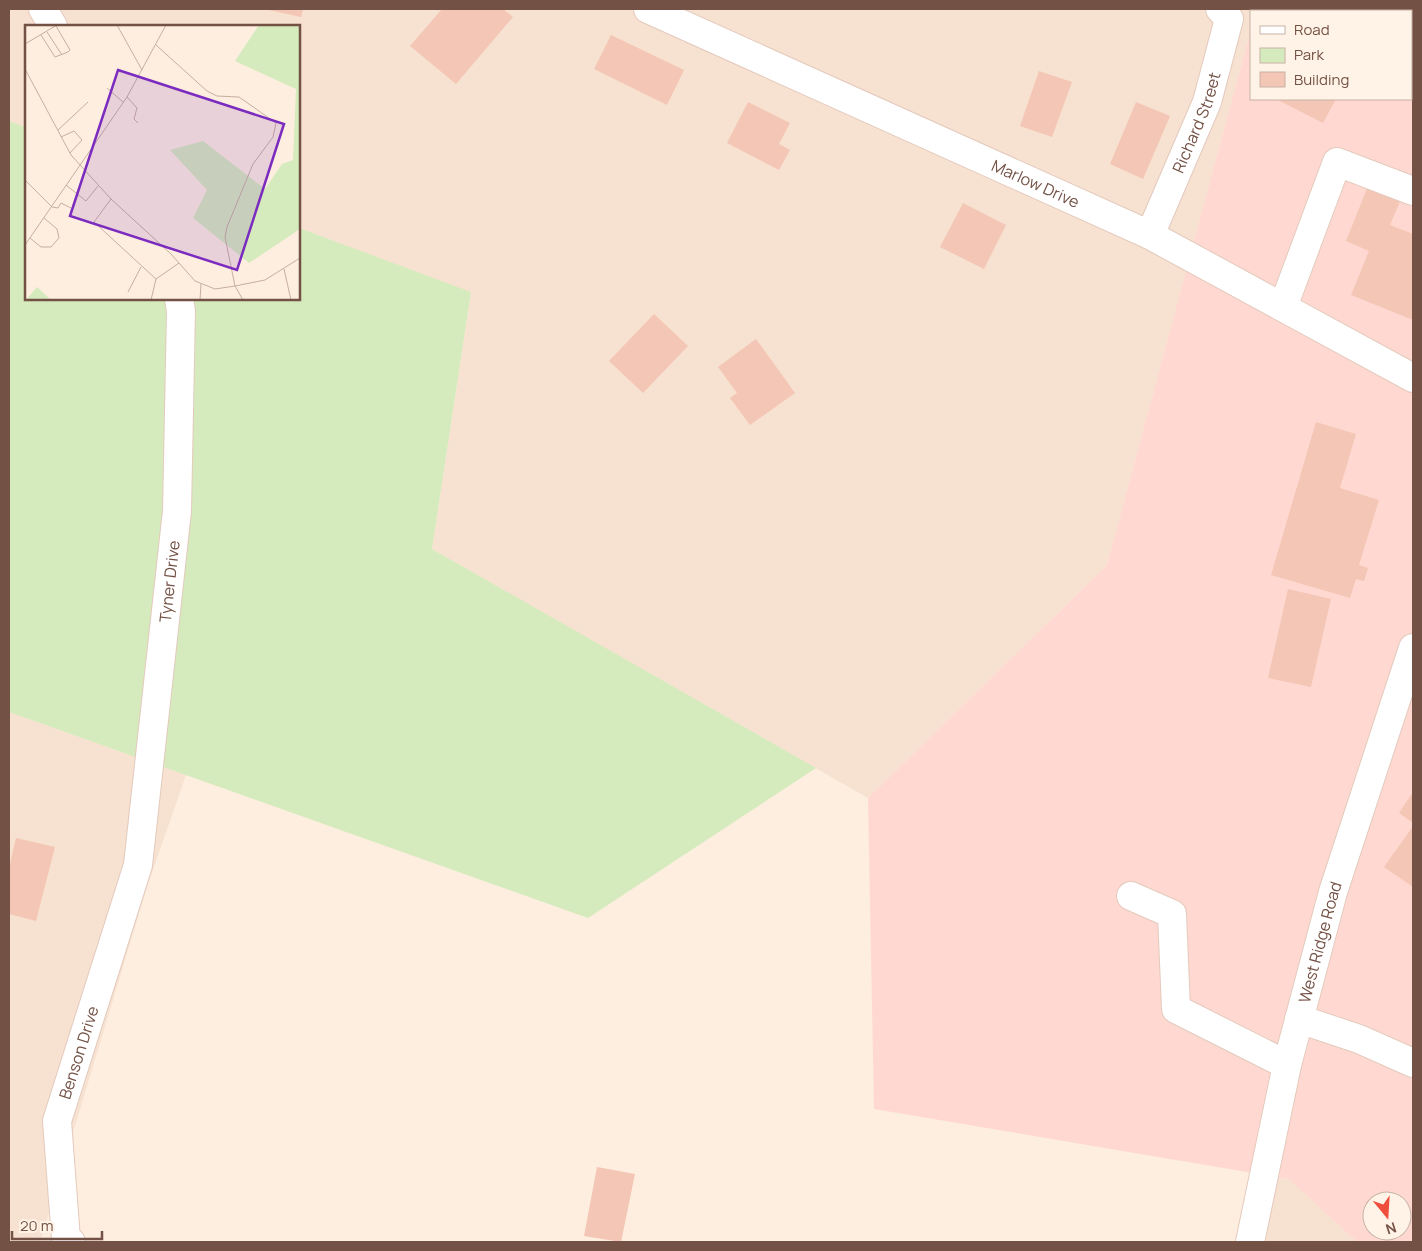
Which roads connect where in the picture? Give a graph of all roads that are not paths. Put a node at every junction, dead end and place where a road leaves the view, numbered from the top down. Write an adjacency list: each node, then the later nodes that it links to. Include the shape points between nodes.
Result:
1 (43, 9): 4 (street)
2 (648, 9): 6 (street, Marlow Drive)
3 (1220, 9): 6 (street, Richard Street, via 1229,19 1207,102)
4 (52, 25)
5 (1413, 191): 8 (street, via 1337,162)
6 (1150, 235): 8 (street, Marlow Drive)
7 (179, 300): 11 (street, Tyner Drive, via 177,511)
8 (1283, 307): 9 (street, Marlow Drive)
9 (1413, 378)
10 (1413, 648): 13 (street, West Ridge Road, via 1333,892)
11 (138, 865): 16 (street, Benson Drive, via 57,1121 66,1239)
12 (1131, 896): 15 (street, via 1172,914 1176,1009)
13 (1299, 1019): 14 (street, via 1359,1039); 15 (street, West Ridge Road)
14 (1413, 1063)
15 (1287, 1065): 17 (street, West Ridge Road)
16 (71, 1242)
17 (1250, 1242)

